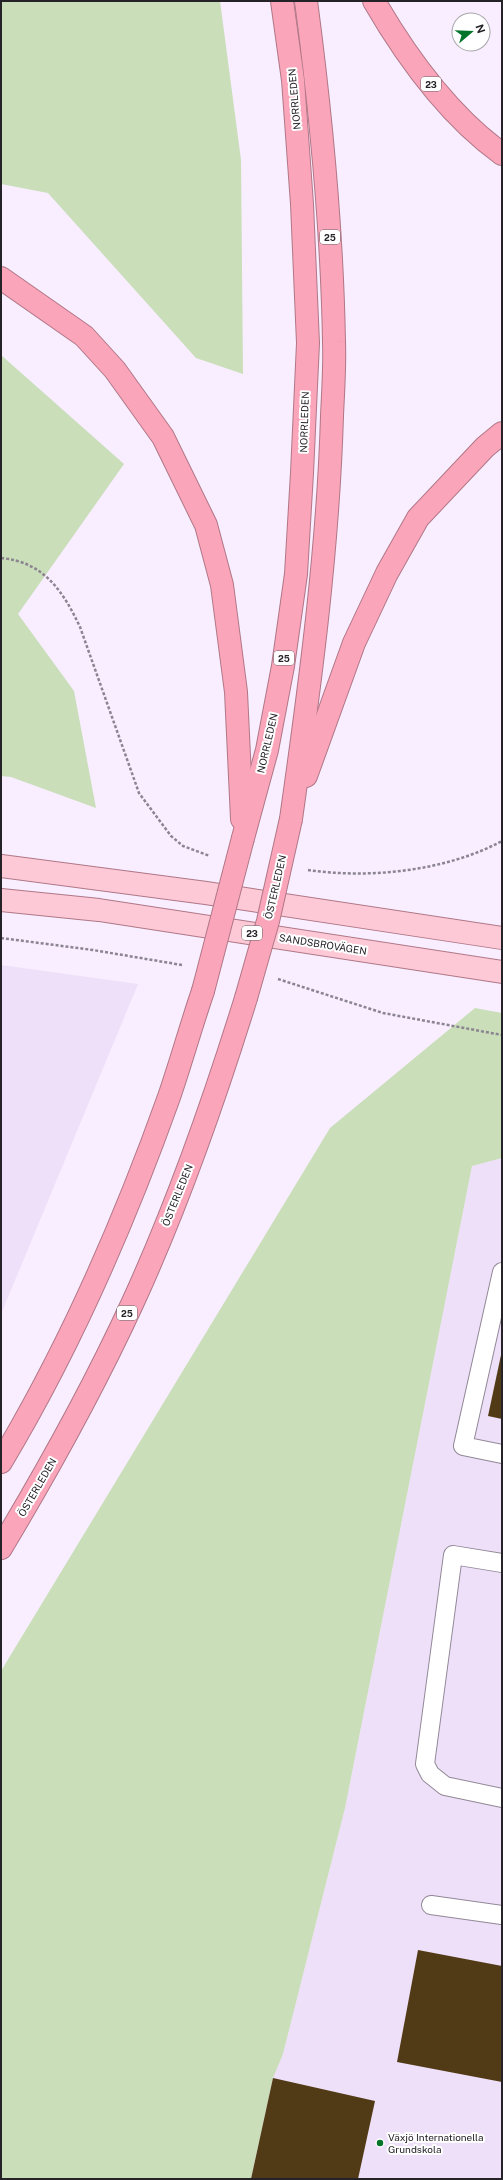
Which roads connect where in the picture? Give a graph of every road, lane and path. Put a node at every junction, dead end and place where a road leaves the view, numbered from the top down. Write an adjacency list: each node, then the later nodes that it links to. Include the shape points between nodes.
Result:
1 (282, 1): 8 (highway, NORRLEDEN / 25, via 293,80 302,204 308,344 303,465 296,574 283,666 267,750)
2 (306, 1): 7 (highway, 25, via 328,202 334,343 330,473 321,579 309,691)
3 (374, 1): 4 (highway, 23, via 415,64 453,111)
4 (502, 154)
5 (1, 278): 8 (highway, via 84,336 115,370 163,437 206,525 222,585 236,692)
6 (502, 433): 7 (highway, via 485,447 418,518 387,573 354,643)
7 (291, 818): 16 (highway, ÖSTERLEDEN / 25, bridge, via 268,921 246,998 225,1065 178,1192 133,1302 85,1400)
8 (243, 838): 15 (highway, 25, bridge, via 202,991 169,1096 139,1177 98,1274 49,1376)
9 (1, 866): 11 (main road, via 206,893)
10 (1, 900): 12 (main road, SANDSBROVÄGEN / 23, via 99,910)
11 (502, 938)
12 (502, 972)
13 (502, 1272): 14 (lane, via 463,1446)
14 (502, 1454)
15 (1, 1462)
16 (1, 1548)
17 (502, 1563): 18 (lane, via 453,1555 425,1764 430,1774 445,1786)
18 (502, 1798)
19 (431, 1905): 20 (lane)
20 (502, 1915)

